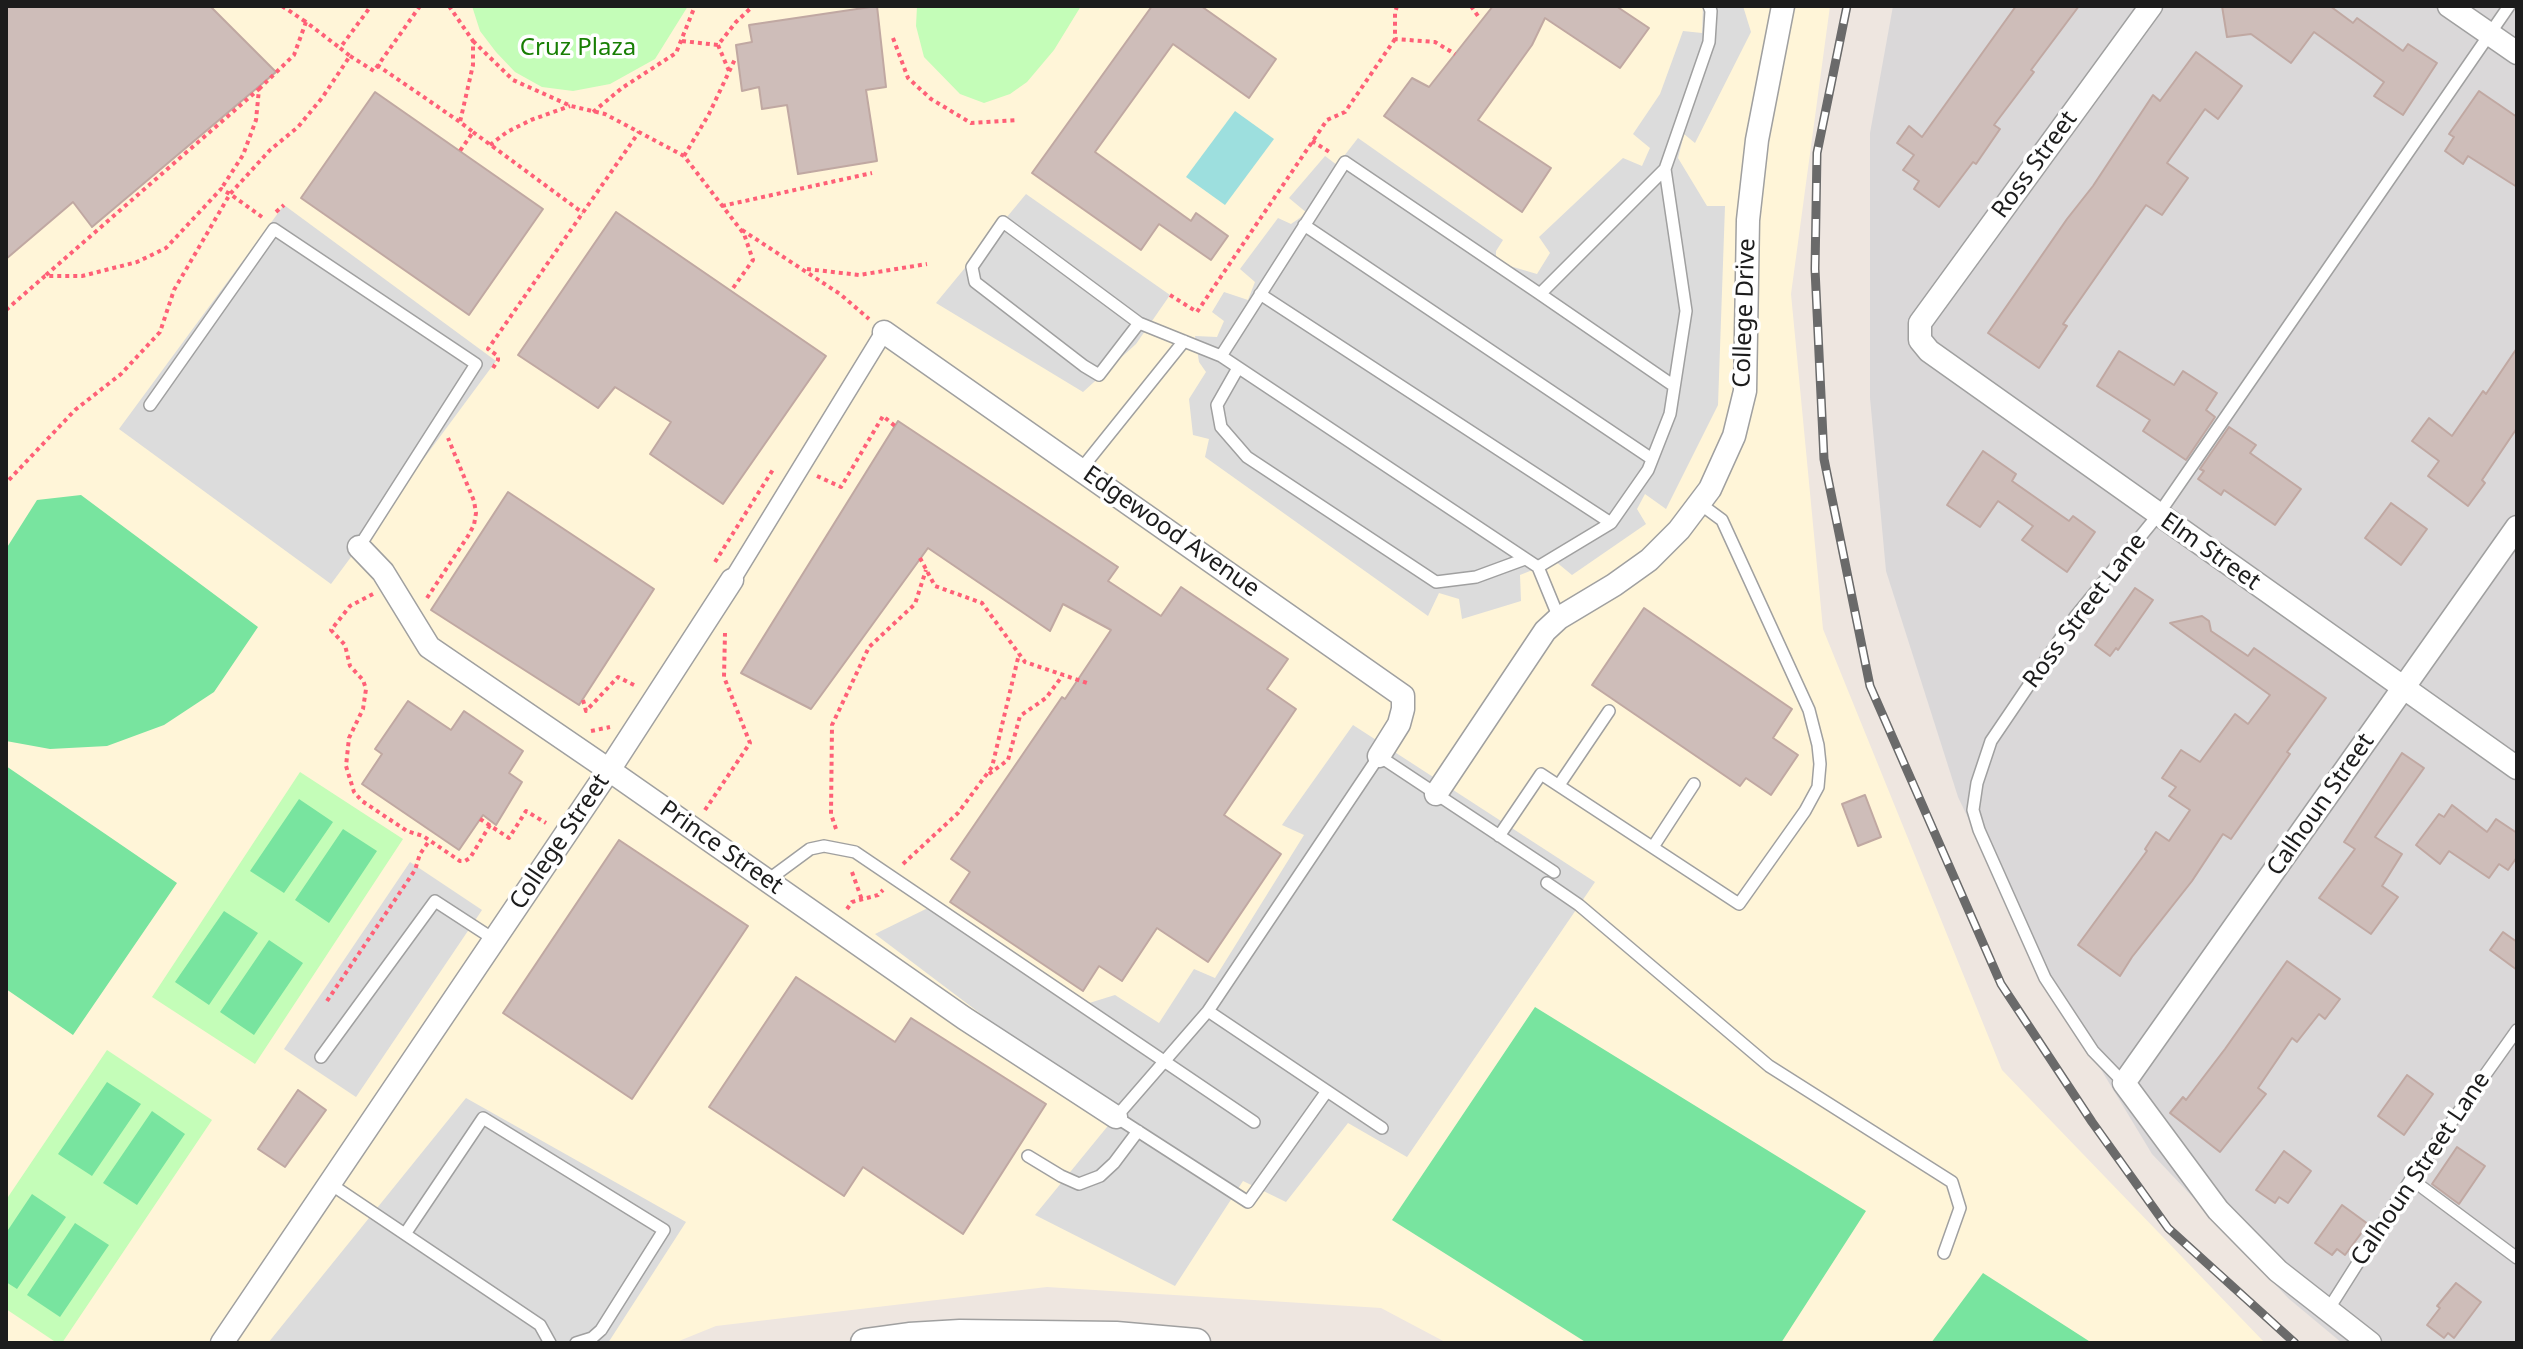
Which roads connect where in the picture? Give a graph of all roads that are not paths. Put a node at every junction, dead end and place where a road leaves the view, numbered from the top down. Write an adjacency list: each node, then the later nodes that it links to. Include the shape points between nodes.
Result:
1 (1709, 6): 8 (lane, via 1709,42)
2 (1783, 6): 22 (street, College Drive, via 1757,140 1748,220 1745,391 1734,436)
3 (2151, 6): 13 (street, Ross Street)
4 (2449, 6): 6 (street)
5 (2509, 6): 6 (lane, Ross Street Lane)
6 (2489, 34): 7 (street); 23 (lane, Ross Street Lane)
7 (2517, 53)
8 (1665, 169): 11 (lane); 18 (lane, via 1686,311)
9 (1304, 225): 10 (lane); 11 (lane, via 1345,162); 20 (lane)
10 (1260, 294): 16 (lane); 24 (lane)
11 (1540, 294): 18 (lane)
12 (1139, 323): 12 (lane, via 1099,375 975,282 972,267 1003,222); 15 (lane)
13 (1920, 323): 23 (street, Elm Street, via 1920,340 1929,351)
14 (884, 332): 21 (street, Edgewood Avenue); 29 (street, College Street)
15 (1184, 341): 16 (lane); 21 (lane)
16 (1221, 356): 17 (lane)
17 (1238, 368): 27 (lane); 27 (lane, via 1217,405 1221,427 1247,457 1436,582 1476,577)
18 (1674, 386): 20 (lane, via 1670,414)
19 (150, 405): 26 (lane, via 274,229 464,355 476,364)
20 (1652, 459): 24 (lane)
21 (1082, 468): 33 (street, Edgewood Avenue, via 1403,696 1399,724)
22 (1699, 503): 30 (street, College Drive, via 1649,560); 40 (lane, via 1722,520 1809,710 1818,745 1818,787 1739,904)
23 (2158, 515): 31 (street, Elm Street); 49 (lane, Ross Street Lane, via 2075,617 1991,741 1973,810 2045,978 2093,1051)
24 (1611, 523): 28 (lane)
25 (2517, 527): 31 (street, Calhoun Street)
26 (359, 547): 35 (street, Prince Street, via 383,572 429,647)
27 (1525, 559): 28 (lane)
28 (1538, 567): 30 (lane)
29 (732, 580): 35 (street, College Street)
30 (1559, 618): 38 (street, College Drive, via 1545,631)
31 (2404, 688): 34 (street, Elm Street); 49 (street, Calhoun Street)
32 (1609, 711): 37 (lane)
33 (1379, 756): 38 (lane); 45 (lane)
34 (2517, 768)
35 (609, 770): 42 (street, Prince Street); 44 (street, College Street)
36 (1694, 784): 40 (lane)
37 (1559, 785): 39 (lane, via 1541,774); 40 (lane)
38 (1436, 794): 39 (lane)
39 (1499, 836): 41 (lane)
40 (1653, 847)
41 (1554, 872)
42 (768, 880): 48 (lane, via 810,849 855,852); 51 (street, Prince Street)
43 (1547, 883): 59 (lane, via 1769,1066 1952,1182 1960,1208)
44 (495, 940): 47 (lane, via 435,901); 57 (street, College Street)
45 (1208, 1011): 48 (lane); 50 (lane)
46 (2517, 1030): 56 (lane, Calhoun Street Lane)
47 (321, 1057)
48 (1165, 1060): 51 (lane); 52 (lane)
49 (2124, 1083): 61 (street, via 2218,1210 2278,1271)
50 (1327, 1091): 53 (lane); 54 (lane, via 1248,1202)
51 (1116, 1117): 54 (lane)
52 (1254, 1122)
53 (1382, 1128)
54 (1138, 1131): 55 (lane, via 1100,1176 1079,1184)
55 (1028, 1156)
56 (2411, 1179): 60 (lane); 61 (lane, Calhoun Street Lane)
57 (329, 1183): 58 (lane); 62 (street, College Street)
58 (405, 1234): 63 (lane, via 540,1325); 64 (lane, via 483,1118 664,1230 601,1330)
59 (1944, 1253)
60 (2517, 1258)
61 (2328, 1310): 67 (street)
62 (222, 1343)
63 (550, 1343)
64 (576, 1343)
65 (865, 1343): 66 (street, via 960,1334)
66 (1196, 1343)
67 (2370, 1343)

